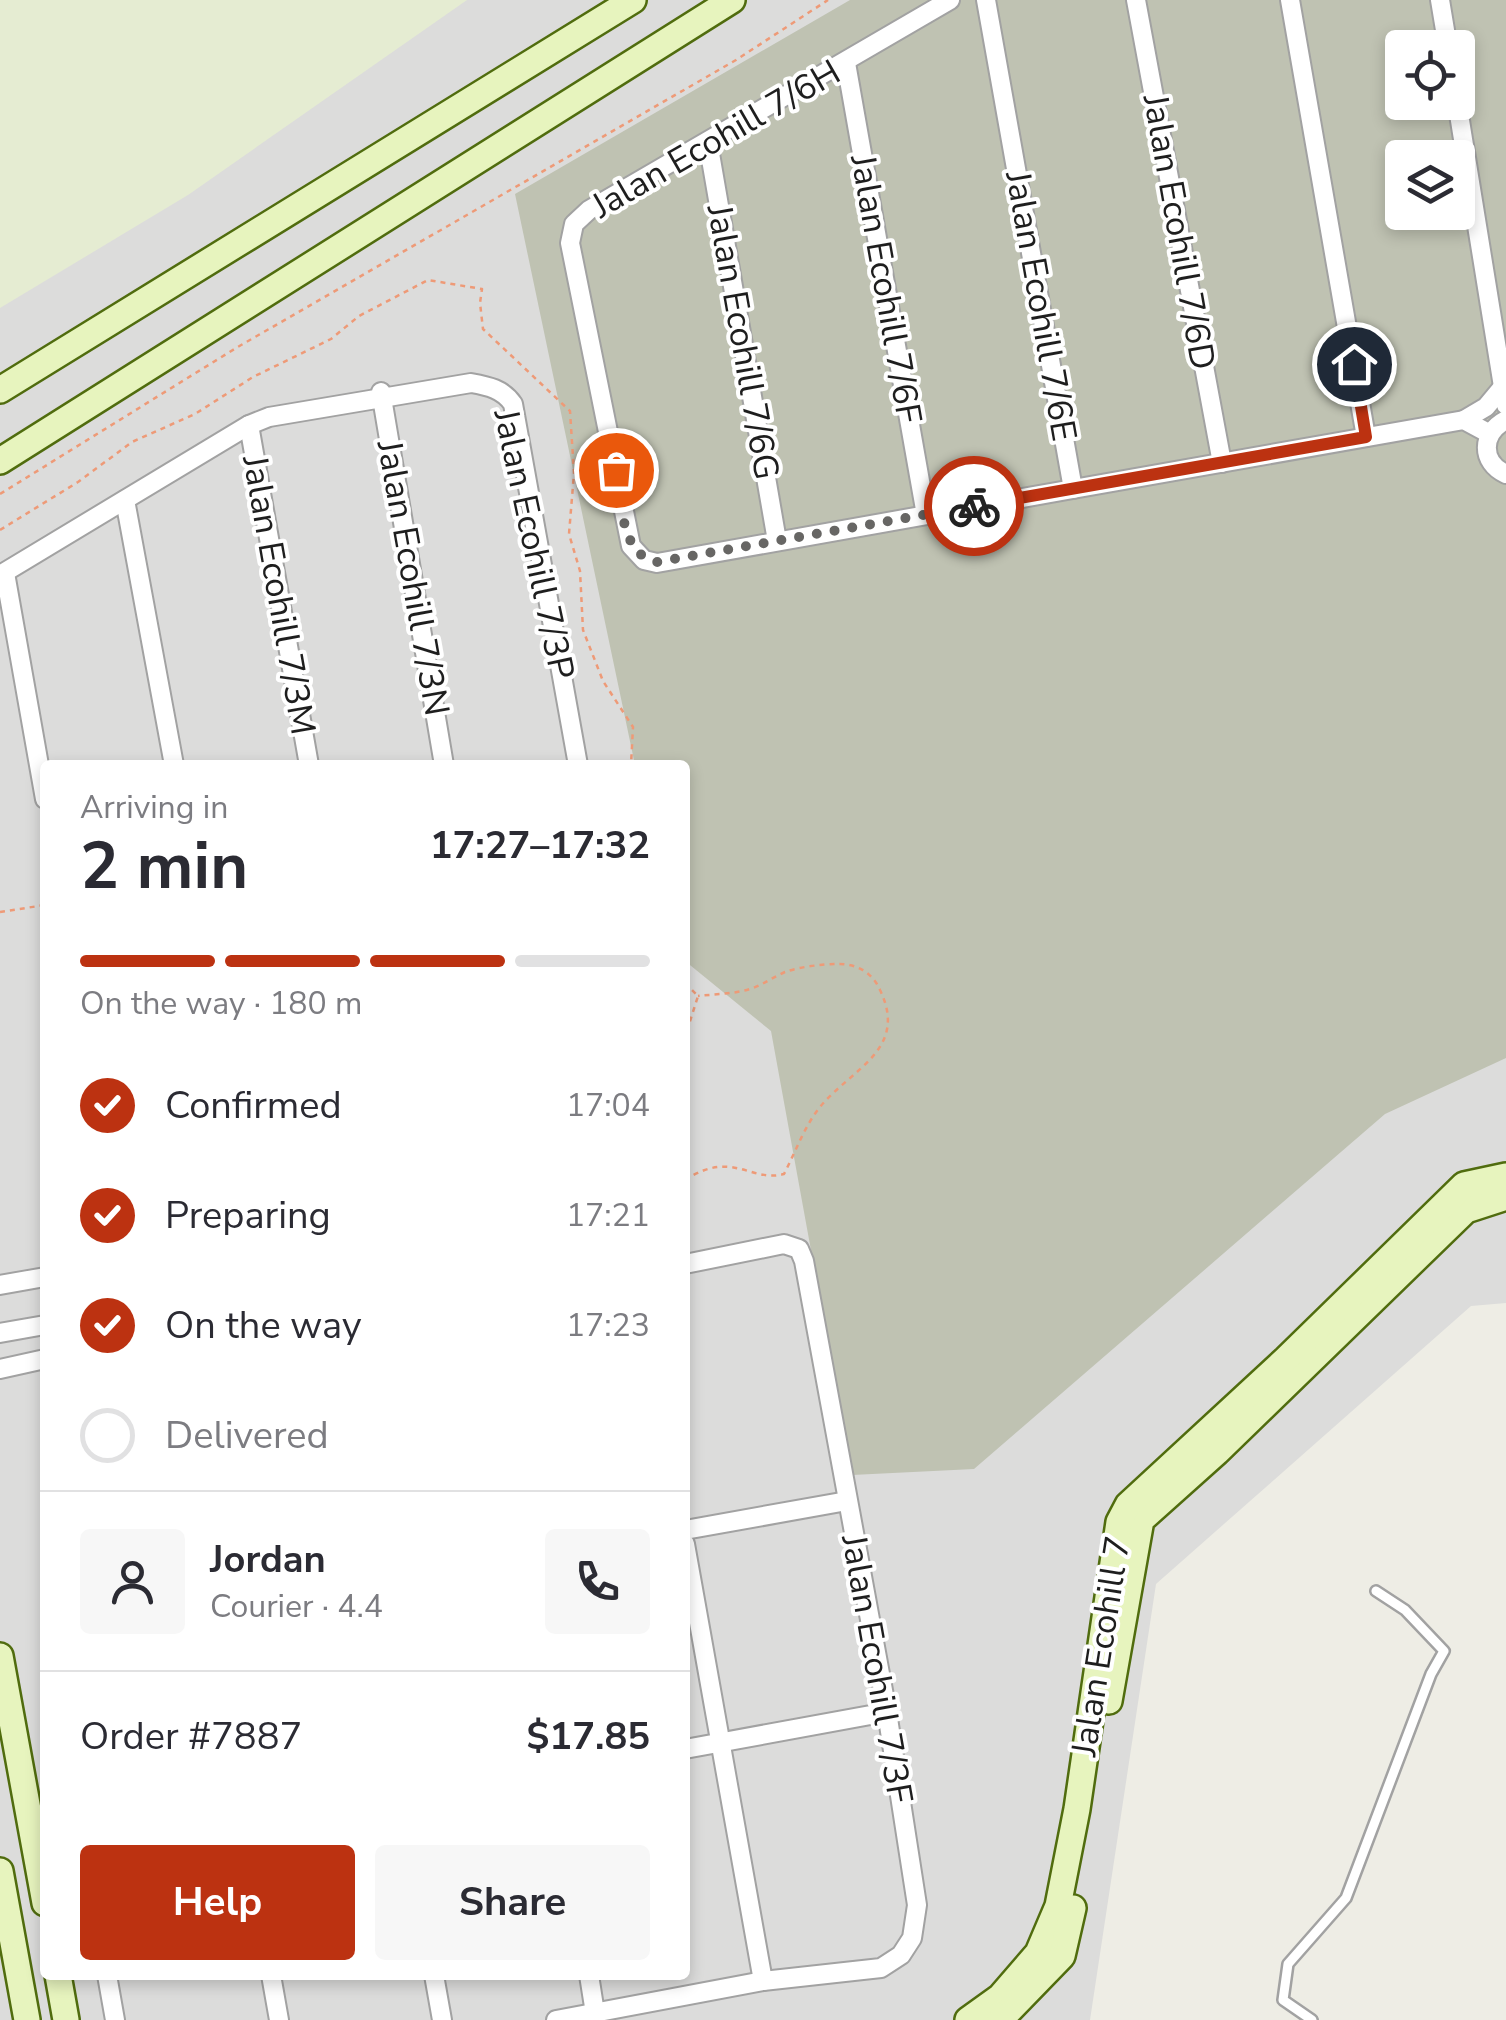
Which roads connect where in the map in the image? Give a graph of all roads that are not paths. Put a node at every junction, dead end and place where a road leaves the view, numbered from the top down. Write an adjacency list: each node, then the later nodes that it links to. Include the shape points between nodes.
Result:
1 (633, 0): 13 (street)
2 (732, 0): 21 (street)
3 (950, 0): 9 (street, Jalan Ecohill 7/6H)
4 (986, 0): 24 (street, Jalan Ecohill 7/6E)
5 (1136, 0): 22 (street, Jalan Ecohill 7/6D)
6 (1290, 0): 20 (street)
7 (1440, 0): 8 (street)
8 (1445, 30)
9 (846, 63): 11 (street, Jalan Ecohill 7/6H); 26 (street, Jalan Ecohill 7/6F)
10 (1460, 120): 12 (street)
11 (708, 142): 27 (street, Jalan Ecohill 7/6G); 27 (street, Jalan Ecohill 7/6H, via 589,210 574,224 570,243 630,546 657,562)
12 (1504, 383): 15 (street); 16 (street, via 1486,408)
13 (0, 390)
14 (381, 395): 18 (street, Jalan Ecohill 7/3P); 31 (street, Jalan Ecohill 7/3N); 32 (street, Jalan Ecohill 7/3P, via 471,383 506,394 513,404)
15 (1506, 405)
16 (1464, 420): 19 (street); 20 (street, Jalan Ecohill 7/6E)
17 (1506, 420): 19 (street)
18 (249, 425): 25 (street, Jalan Ecohill 7/3P); 30 (street, Jalan Ecohill 7/3M)
19 (1490, 434): 23 (street, via 1487,456)
20 (1366, 437): 22 (street, Jalan Ecohill 7/6E)
21 (0, 461)
22 (1222, 463): 24 (street, Jalan Ecohill 7/6E)
23 (1506, 474)
24 (1074, 488): 26 (street)
25 (125, 500): 28 (street, Jalan Ecohill 7/3P); 29 (street)
26 (926, 515): 27 (street)
27 (777, 542)
28 (3, 574): 33 (street)
29 (173, 760)
30 (308, 760)
31 (443, 760)
32 (577, 760)
33 (40, 772)
34 (1506, 1176): 66 (street, Jalan Ecohill 7, via 1464,1184 1128,1505 1119,1522 1076,1809 1050,1930 1000,1997)
35 (1506, 1198): 67 (street, via 1466,1210 1141,1520 1062,1956)
36 (690, 1263): 43 (street, Jalan Ecohill 7/3F, via 799,1249)
37 (40, 1278): 38 (street)
38 (0, 1284)
39 (40, 1326): 40 (street)
40 (0, 1334)
41 (40, 1360): 42 (street)
42 (0, 1370)
43 (847, 1501): 44 (street); 48 (street, Jalan Ecohill 7/3F)
44 (690, 1529)
45 (690, 1572): 49 (street)
46 (1376, 1591): 68 (lane, via 1444,1651 1346,1898 1288,1964 1283,2000)
47 (0, 1656): 52 (street)
48 (887, 1712): 49 (street); 58 (street, Jalan Ecohill 7/3F, via 917,1905 912,1938 881,1968)
49 (720, 1742): 50 (street); 58 (street)
50 (690, 1748)
51 (0, 1871): 60 (street)
52 (40, 1876)
53 (59, 1980): 61 (street)
54 (108, 1980): 62 (street)
55 (272, 1980): 63 (street)
56 (435, 1980): 64 (street)
57 (590, 1980): 59 (street)
58 (763, 1981): 59 (street, Jalan Ecohill 7/3F)
59 (595, 2013): 65 (street, Jalan Ecohill 7/3F)
60 (27, 2020)
61 (66, 2020)
62 (115, 2020)
63 (279, 2020)
64 (442, 2020)
65 (556, 2020)
66 (968, 2020)
67 (1000, 2020)
68 (1312, 2020)

